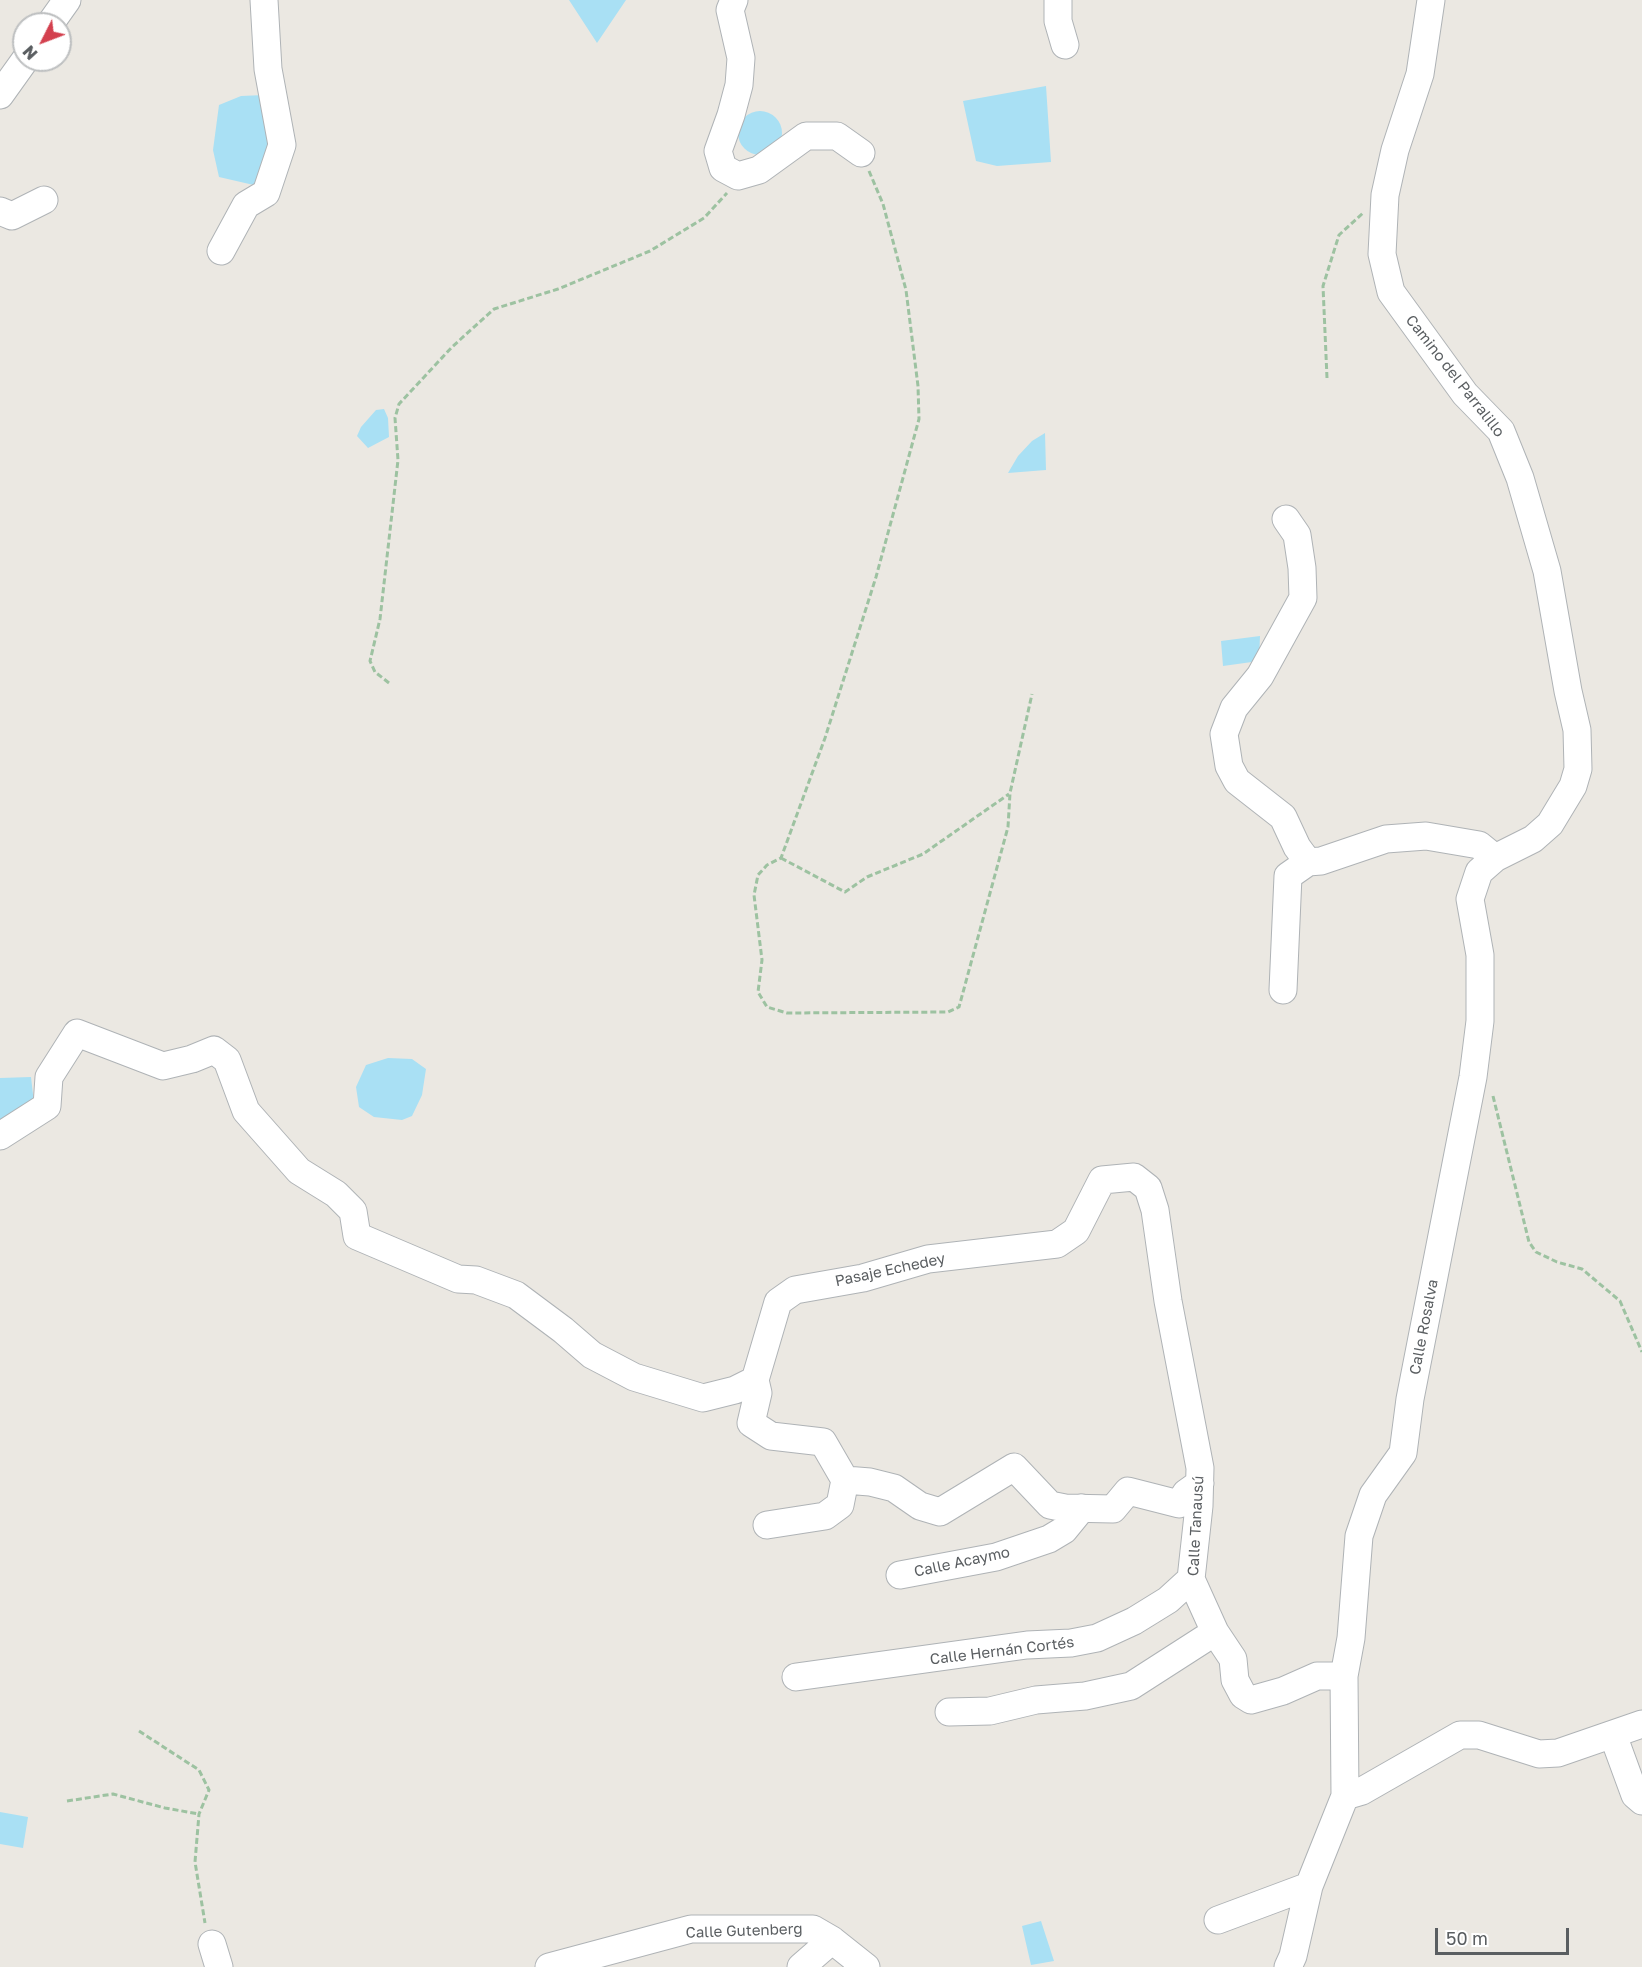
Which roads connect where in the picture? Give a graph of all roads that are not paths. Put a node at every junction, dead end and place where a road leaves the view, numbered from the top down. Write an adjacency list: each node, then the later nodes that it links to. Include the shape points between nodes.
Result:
1 (264, 0): 11 (street, via 268,69 282,145 266,193 246,205)
2 (734, 0): 8 (street, via 730,10 741,58 739,85 718,151 723,168 738,176 759,170 806,136 837,136)
3 (1059, 0): 5 (street)
4 (1431, 0): 13 (street, Camino del Parralillo, via 1420,74 1385,195 1382,254 1391,292 1465,394 1501,431 1520,478 1547,571 1577,730 1576,778 1550,824)
5 (1065, 45)
6 (16, 72): 7 (street)
7 (0, 94)
8 (861, 153)
9 (44, 200): 10 (street, via 12,216)
10 (0, 211)
11 (221, 251)
12 (1286, 519): 14 (street, via 1297,535 1303,598 1260,676 1234,708 1224,734 1229,766 1237,781 1283,817)
13 (1495, 858): 14 (street, via 1479,845 1426,836 1386,839); 26 (street, Calle Rosalva, via 1479,872 1470,898 1480,955 1480,1021 1473,1077 1410,1399 1403,1453 1373,1495 1359,1536)
14 (1308, 862): 15 (street, via 1288,876)
15 (1283, 990)
16 (0, 1136): 18 (street, via 47,1106 49,1077 77,1033 163,1066 214,1050 226,1060 246,1111 299,1171 336,1194 353,1211 357,1236 458,1280 476,1280 516,1294 592,1355 634,1377 703,1398)
17 (1058, 1244): 18 (street, Pasaje Echedey, via 928,1259 863,1278 795,1290 778,1302); 20 (street, Calle Tanausú, via 1076,1231 1102,1180 1134,1177 1148,1188 1155,1210)
18 (755, 1380): 19 (street, via 758,1393 751,1423 771,1436 823,1442)
19 (845, 1480): 21 (street, via 894,1488 920,1506 940,1512 1014,1467 1050,1505); 22 (street, via 840,1505 825,1516)
20 (1200, 1483): 21 (street, via 1179,1504 1128,1491 1113,1509); 24 (street, Calle Tanausú)
21 (1082, 1508): 23 (street, Calle Acaymo, via 1064,1530 1049,1539 996,1557)
22 (767, 1525)
23 (900, 1575)
24 (1191, 1579): 25 (street, Calle Tanausú); 27 (street, Calle Hernán Cortés, via 1168,1600 1097,1638)
25 (1215, 1632): 26 (street, Calle Tanausú, via 1233,1659 1235,1680 1243,1695 1251,1700 1317,1676); 28 (street, via 1131,1686 990,1711)
26 (1344, 1676): 31 (street, Calle Rosalva)
27 (796, 1677)
28 (949, 1712)
29 (1642, 1724): 30 (street)
30 (1612, 1735): 31 (street, via 1558,1753 1539,1754 1479,1735 1460,1735 1362,1791); 32 (street, via 1635,1795)
31 (1345, 1796): 33 (street)
32 (1642, 1801)
33 (1309, 1886): 34 (street); 39 (street)
34 (1218, 1920)
35 (832, 1940): 36 (street, Calle Gutenberg, via 813,1929 691,1929); 37 (street); 38 (street)
36 (549, 1967)
37 (801, 1967)
38 (866, 1967)
39 (1288, 1967)

